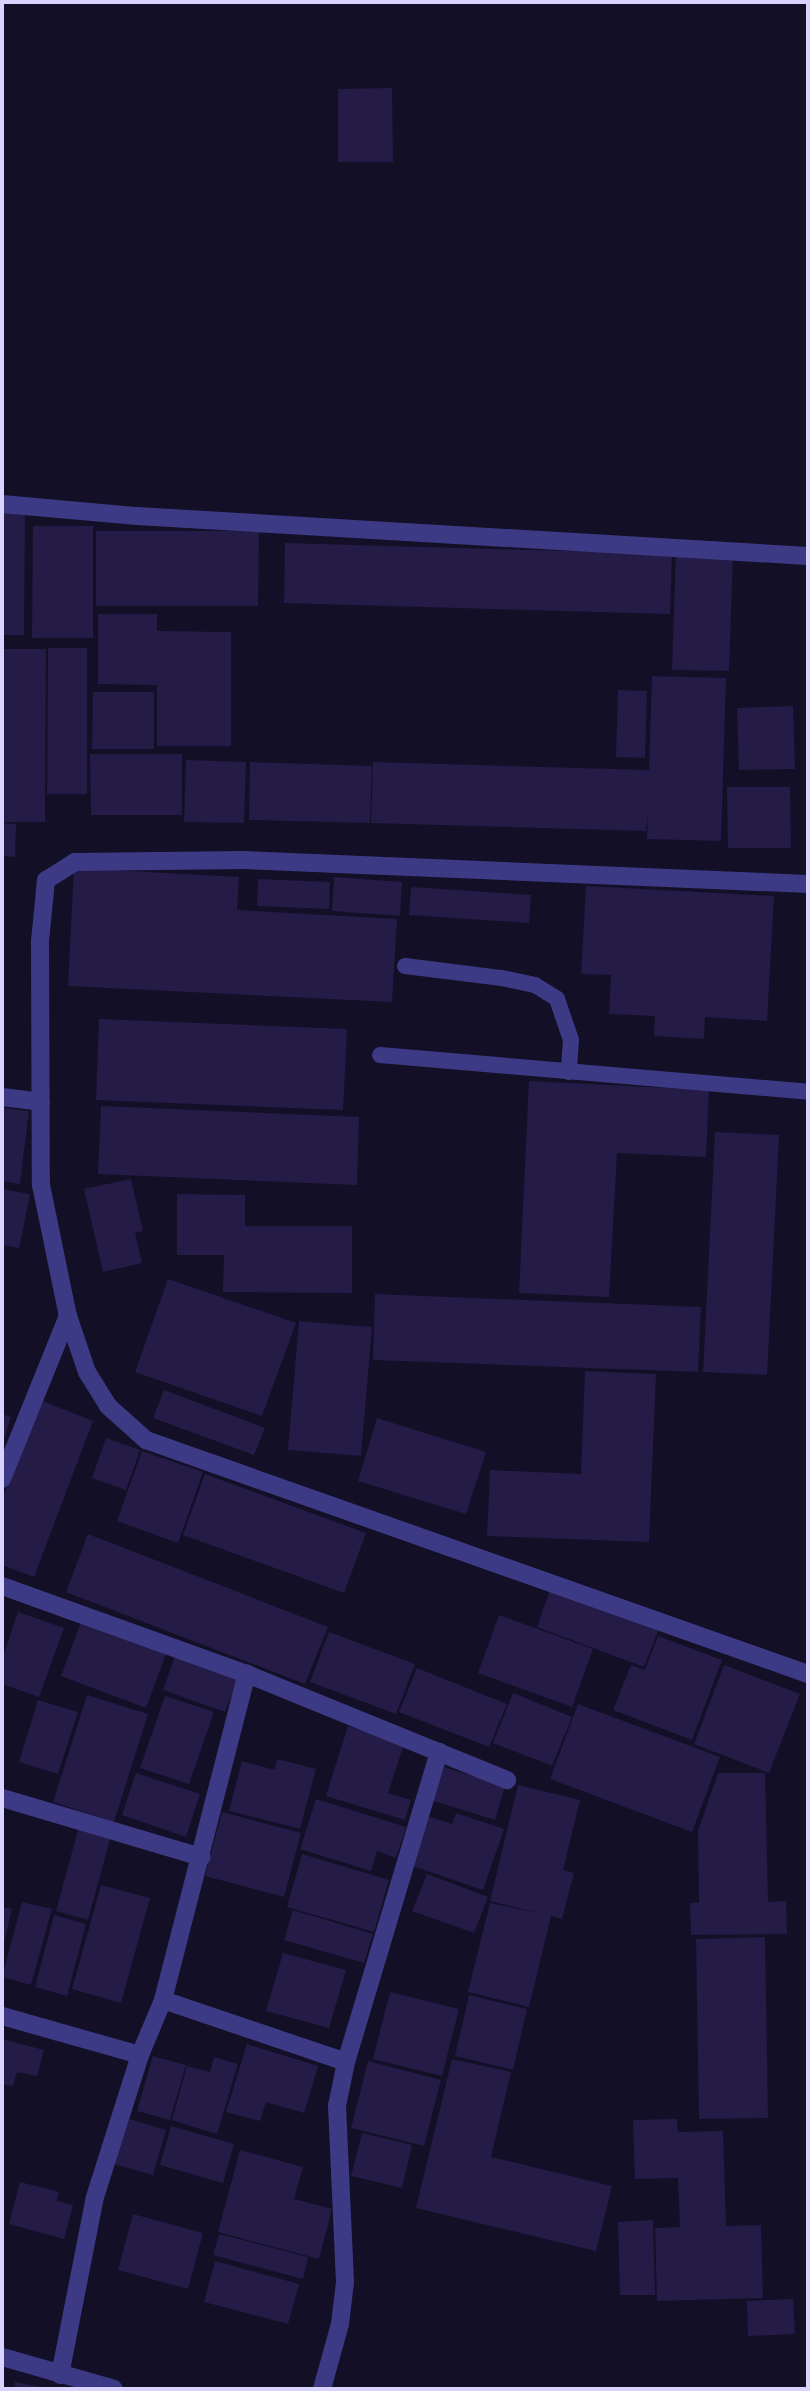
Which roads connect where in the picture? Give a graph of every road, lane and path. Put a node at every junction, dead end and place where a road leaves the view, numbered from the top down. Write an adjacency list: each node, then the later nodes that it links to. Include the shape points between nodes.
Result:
1 (2, 504): 2 (street)
2 (808, 556)
3 (808, 884): 9 (street, via 244,860 75,862 46,880)
4 (405, 966): 6 (lane, via 535,985 557,999 571,1040)
5 (380, 1055): 6 (lane)
6 (569, 1072): 7 (lane)
7 (808, 1092)
8 (2, 1097): 9 (street)
9 (41, 1102): 10 (street, via 41,1185)
10 (68, 1316): 11 (street); 14 (street, via 108,1406 146,1440)
11 (2, 1479)
12 (2, 1587): 13 (street)
13 (247, 1674): 15 (street); 18 (street)
14 (808, 1674)
15 (439, 1752): 16 (street); 22 (street)
16 (507, 1780)
17 (2, 1798): 18 (street)
18 (201, 1857): 19 (street)
19 (163, 2000): 21 (street); 22 (street)
20 (2, 2016): 21 (street)
21 (140, 2055): 24 (street, via 95,2197)
22 (346, 2062): 26 (street, via 337,2106 345,2282 340,2325)
23 (2, 2357): 24 (street)
24 (61, 2375): 25 (street)
25 (114, 2389)
26 (322, 2389)

